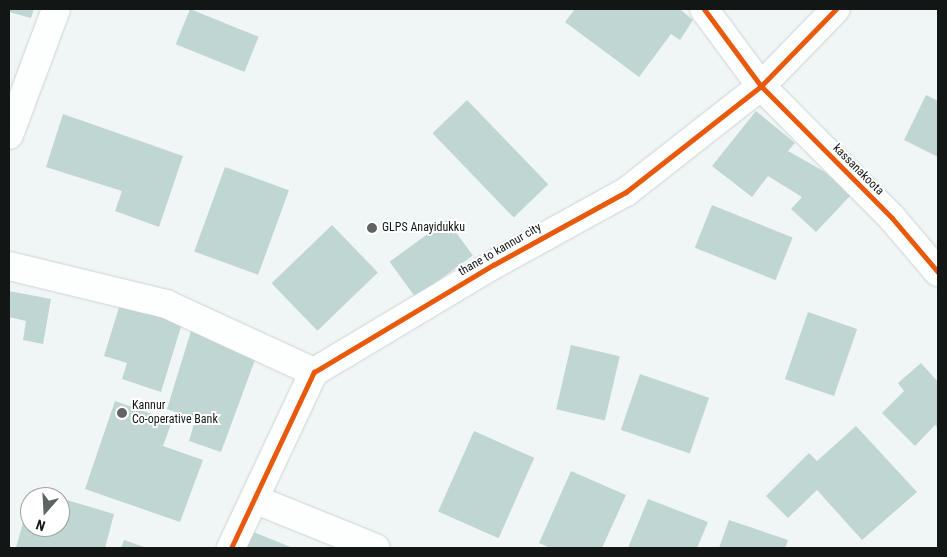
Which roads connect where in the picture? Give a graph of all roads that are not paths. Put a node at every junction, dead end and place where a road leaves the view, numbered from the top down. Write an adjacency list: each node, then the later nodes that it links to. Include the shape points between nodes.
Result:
1 (56, 9): 5 (street)
2 (704, 9): 4 (street, kassanakoota)
3 (836, 9): 4 (street, thane to kannur city)
4 (761, 86): 7 (street, kassanakoota, via 892,218); 8 (street, thane to kannur city, via 626,192 492,265)
5 (9, 135)
6 (9, 266): 8 (street, via 166,304)
7 (938, 272)
8 (314, 372): 9 (street)
9 (254, 499): 10 (street); 11 (street)
10 (231, 548)
11 (375, 548)

